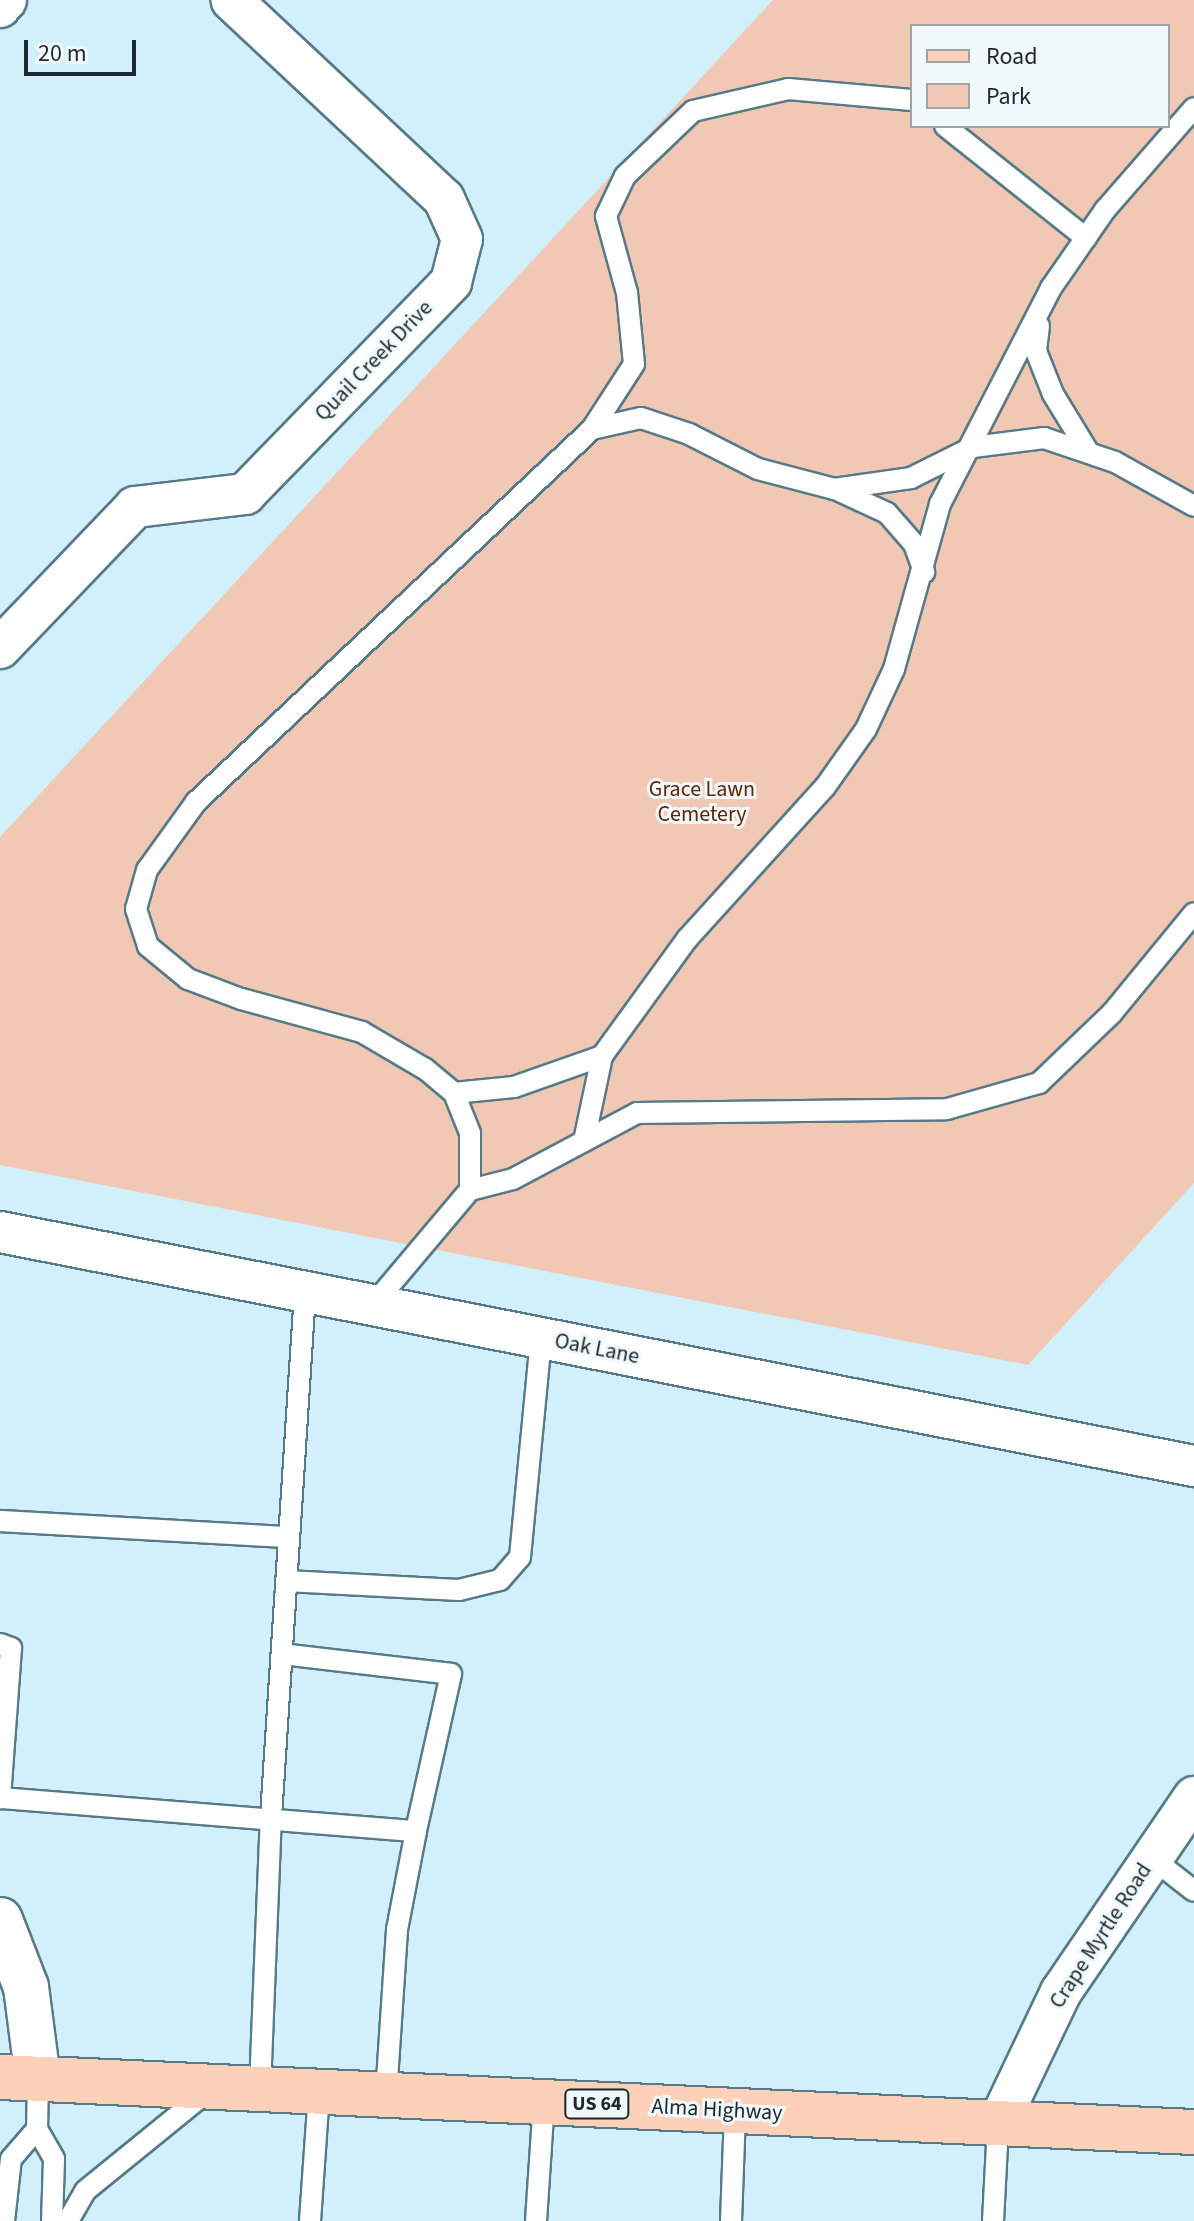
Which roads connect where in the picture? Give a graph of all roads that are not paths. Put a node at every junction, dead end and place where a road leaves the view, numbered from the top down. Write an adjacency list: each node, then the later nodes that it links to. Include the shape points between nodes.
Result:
1 (6, 0): 3 (street)
2 (231, 0): 15 (street, Quail Creek Drive, via 444,199 462,239 451,282 245,494 135,507)
3 (0, 7)
4 (910, 100): 9 (lane, via 788,89 693,111 625,176 606,216 627,293 634,364)
5 (1194, 108): 7 (lane)
6 (948, 128): 7 (lane)
7 (1086, 238): 8 (lane)
8 (1041, 310): 10 (lane); 11 (lane, via 1036,351 1053,394)
9 (592, 429): 12 (lane, via 641,418 689,434 758,469); 18 (lane, via 196,802 147,870 136,909 148,946 188,979 362,1032)
10 (973, 447): 11 (lane, via 1044,438); 12 (lane, via 911,478); 14 (lane, via 940,504)
11 (1089, 453): 13 (lane)
12 (834, 489): 14 (lane, via 887,513 914,544)
13 (1194, 506)
14 (924, 572): 17 (lane, via 894,669 866,729 825,787 687,939)
15 (0, 648)
16 (1194, 913): 19 (lane, via 1112,1013 1039,1083 947,1109 637,1113)
17 (602, 1056): 18 (lane, via 514,1087); 19 (lane)
18 (454, 1093): 20 (lane, via 470,1133)
19 (584, 1141): 20 (lane, via 513,1179)
20 (470, 1190): 23 (lane)
21 (0, 1232): 22 (street, Oak Lane)
22 (305, 1292): 23 (street, Oak Lane); 27 (lane)
23 (373, 1305): 24 (street, Oak Lane)
24 (541, 1338): 25 (street, Oak Lane); 28 (lane, via 520,1557 500,1580 459,1590)
25 (1194, 1466)
26 (0, 1521): 27 (lane)
27 (289, 1537): 28 (lane)
28 (286, 1581): 30 (lane)
29 (0, 1644): 32 (lane, via 11,1648)
30 (282, 1654): 33 (lane); 34 (lane, via 451,1674)
31 (1194, 1797): 35 (street, Crape Myrtle Road)
32 (1, 1798): 33 (lane)
33 (271, 1817): 34 (lane); 40 (lane)
34 (416, 1831): 42 (lane, via 397,1930)
35 (1152, 1858): 36 (lane); 45 (street, Crape Myrtle Road, via 1061,1992)
36 (1194, 1891)
37 (0, 1920): 38 (street, via 26,1987)
38 (19, 2078): 39 (main road, Alma Highway / US 64); 46 (lane)
39 (214, 2086): 40 (main road, Alma Highway / US 64); 50 (lane, via 85,2191)
40 (260, 2088): 41 (main road, Alma Highway / US 64)
41 (319, 2091): 42 (main road, Alma Highway / US 64); 51 (lane)
42 (386, 2094): 43 (main road, Alma Highway / US 64)
43 (544, 2102): 44 (main road, Alma Highway / US 64); 52 (lane)
44 (735, 2111): 45 (main road, Alma Highway / US 64); 53 (lane)
45 (998, 2124): 47 (main road, Alma Highway / US 64); 54 (lane)
46 (37, 2129): 48 (lane, via 11,2159); 49 (lane, via 54,2159)
47 (1194, 2132)
48 (4, 2221)
49 (52, 2221)
50 (68, 2221)
51 (310, 2221)
52 (536, 2221)
53 (731, 2221)
54 (993, 2221)

